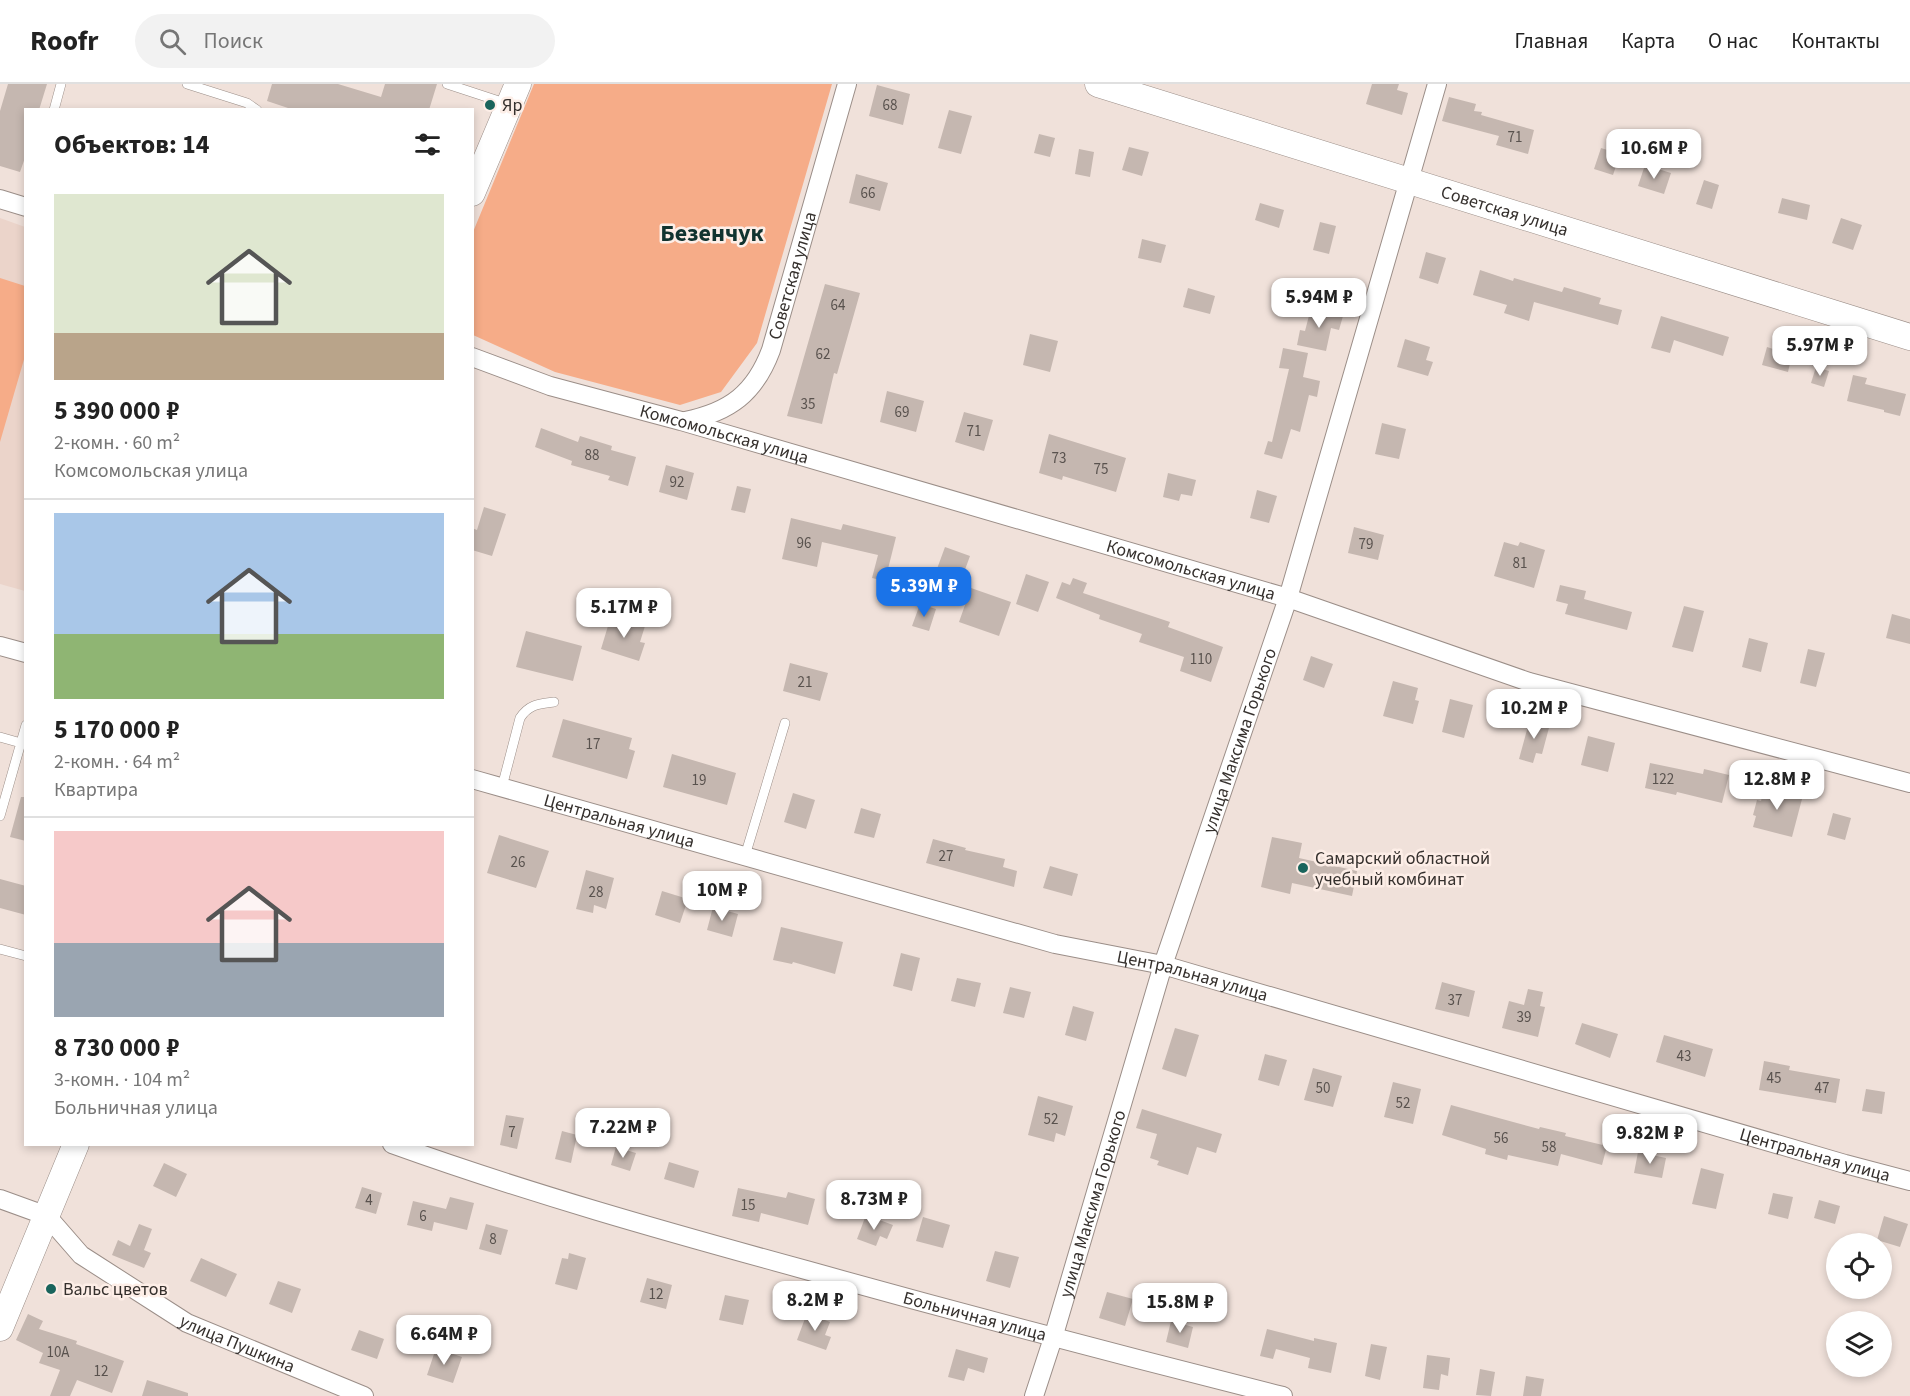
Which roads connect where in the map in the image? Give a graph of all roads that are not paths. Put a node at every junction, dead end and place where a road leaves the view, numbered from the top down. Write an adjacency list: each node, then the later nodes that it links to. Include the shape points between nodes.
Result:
1 (61, 84): 8 (lane)
2 (188, 84): 9 (lane)
3 (447, 84): 7 (lane)
4 (847, 84): 16 (street, Советская улица, via 764,368 743,395 720,412)
5 (1098, 84): 10 (street, Советская улица)
6 (1437, 84): 10 (street, улица Максима Горького)
7 (514, 94): 11 (street)
8 (55, 108)
9 (254, 108)
10 (1409, 180): 14 (street, Советская улица); 17 (street, улица Максима Горького)
11 (474, 188)
12 (0, 199): 13 (street)
13 (24, 205)
14 (1910, 337)
15 (474, 358): 16 (street, Комсомольская улица, via 550,386)
16 (681, 422): 17 (street, Комсомольская улица)
17 (1288, 598): 26 (street, Комсомольская улица, via 1529,682); 32 (street, улица Максима Горького)
18 (0, 646): 19 (street)
19 (24, 652)
20 (554, 702): 27 (lane, via 532,705 520,718)
21 (785, 723): 29 (lane)
22 (24, 732): 24 (lane)
23 (0, 737): 24 (lane)
24 (21, 743): 28 (lane)
25 (474, 780): 27 (street, Центральная улица)
26 (1910, 783)
27 (502, 787): 29 (street, Центральная улица)
28 (1, 810)
29 (746, 856): 32 (street, Центральная улица, via 1055,944)
30 (0, 949): 31 (lane)
31 (24, 955)
32 (1163, 965): 35 (street, Центральная улица); 39 (street, улица Максима Горького)
33 (75, 1146): 37 (street)
34 (397, 1146): 39 (street, Больничная улица, via 482,1177)
35 (1910, 1181)
36 (0, 1199): 37 (street, улица Пушкина)
37 (47, 1216): 38 (street); 40 (street, улица Пушкина, via 81,1255 187,1323)
38 (0, 1328)
39 (1053, 1338): 41 (street, улица Максима Горького); 42 (street, Больничная улица)
40 (364, 1396)
41 (1034, 1396)
42 (1283, 1396)

